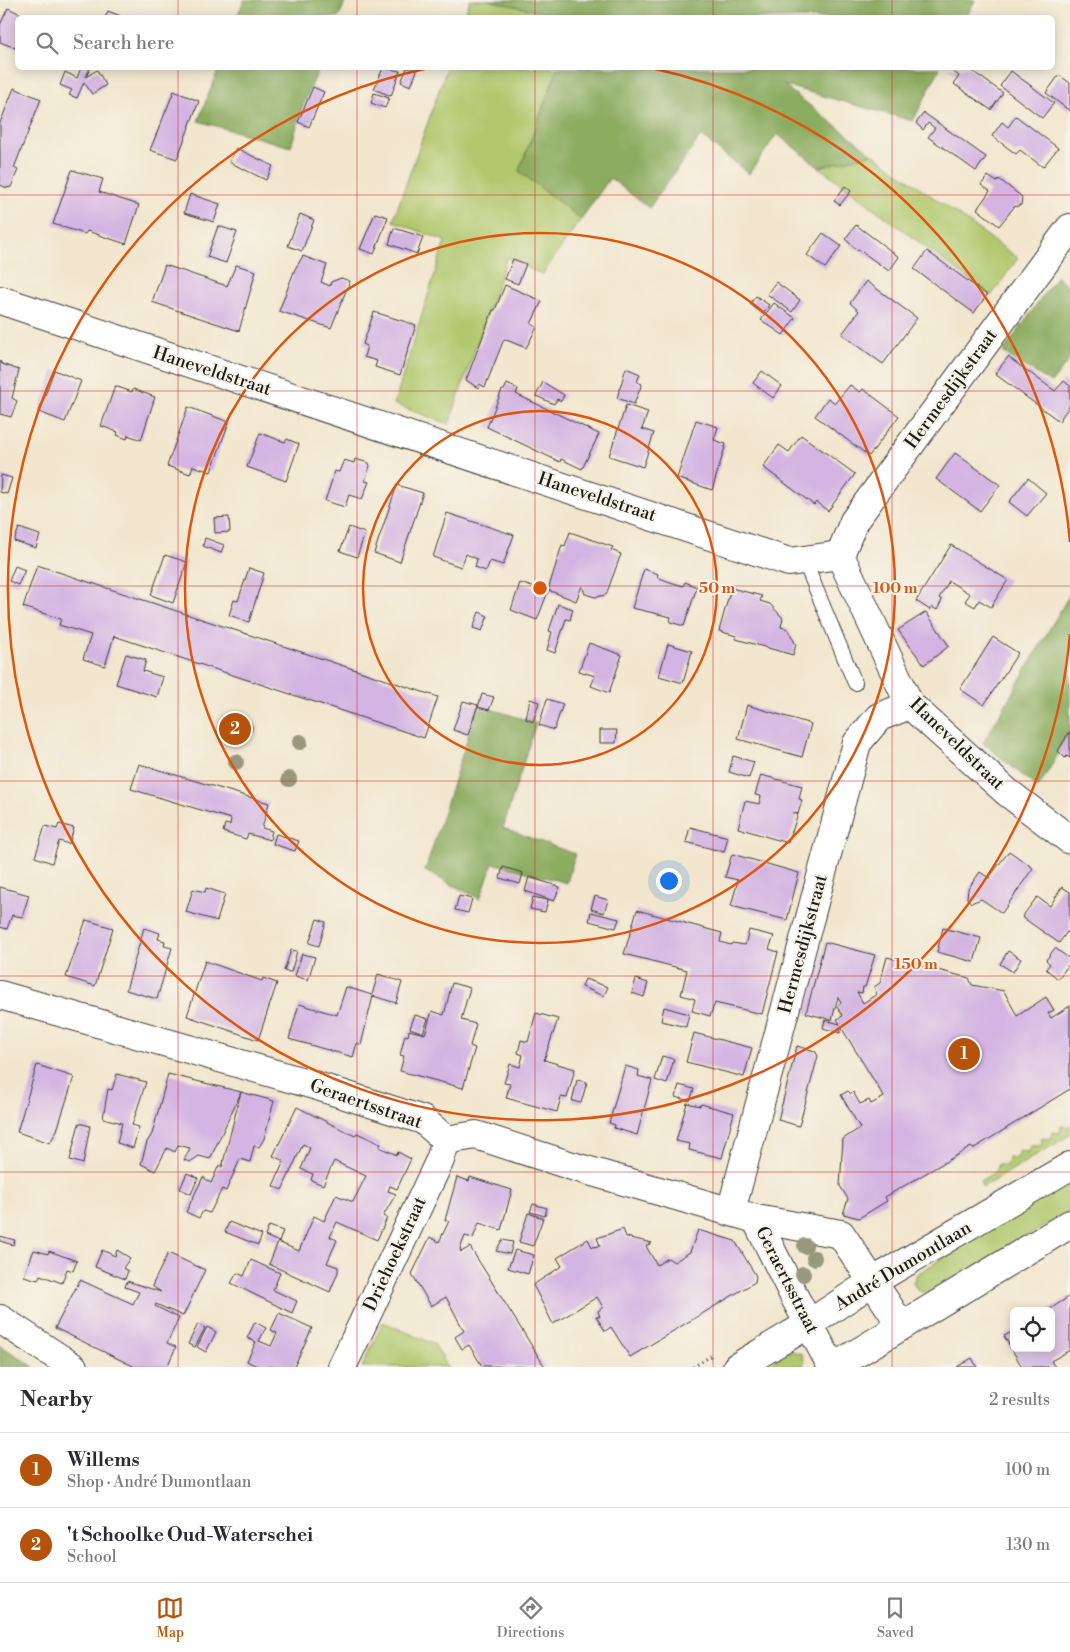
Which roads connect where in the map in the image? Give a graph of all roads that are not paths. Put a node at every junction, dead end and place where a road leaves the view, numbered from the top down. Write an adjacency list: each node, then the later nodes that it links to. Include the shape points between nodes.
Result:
1 (1070, 228): 3 (street, Hermesdijkstraat, via 854,521)
2 (0, 300): 4 (street, Haneveldstraat, via 789,562)
3 (840, 555): 4 (street, Haneveldstraat); 6 (street, Haneveldstraat)
4 (804, 560): 5 (lane)
5 (855, 683)
6 (910, 705): 7 (street, Haneveldstraat, via 1007,792); 11 (street, Hermesdijkstraat, via 879,717 857,743)
7 (1070, 840)
8 (0, 995): 9 (street, Geraertsstraat, via 314,1085 423,1120)
9 (446, 1140): 11 (street, Geraertsstraat, via 476,1135); 18 (street, Driehoekstraat, via 440,1160)
10 (1070, 1166): 13 (street, André Dumontlaan)
11 (744, 1215): 13 (street, Geraertsstraat, via 841,1234); 15 (street, Geraertsstraat)
12 (1070, 1224): 16 (street)
13 (872, 1282): 15 (street, André Dumontlaan); 16 (street, Geraertsstraat)
14 (0, 1319): 17 (street)
15 (808, 1324): 19 (street, André Dumontlaan); 20 (street, Geraertsstraat)
16 (901, 1325): 20 (street)
17 (73, 1367)
18 (342, 1367)
19 (737, 1367)
20 (834, 1367)

